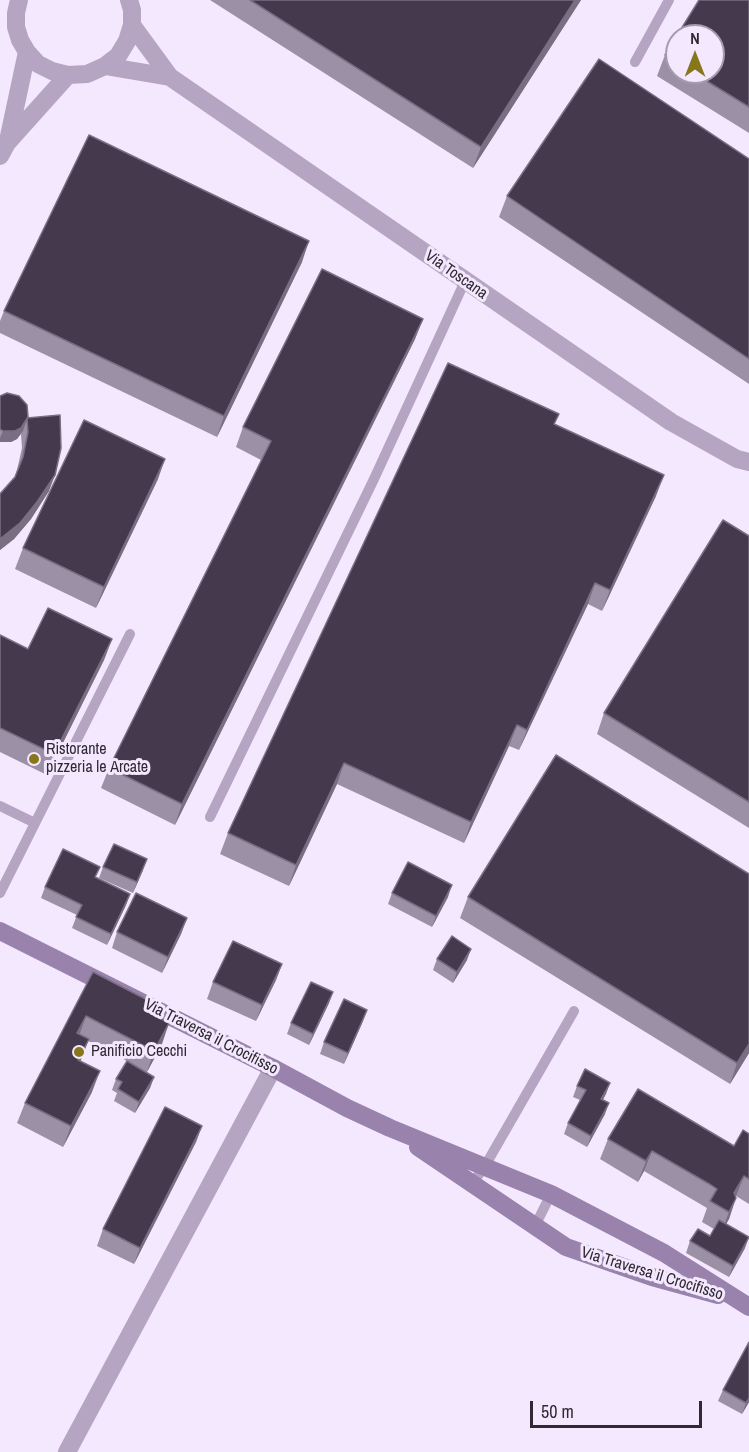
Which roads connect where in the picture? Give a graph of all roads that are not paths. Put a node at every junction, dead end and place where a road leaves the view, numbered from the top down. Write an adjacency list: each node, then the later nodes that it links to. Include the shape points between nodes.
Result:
1 (129, 0): 4 (street)
2 (669, 0): 6 (lane)
3 (12, 4): 5 (street, via 20,40)
4 (132, 25): 7 (street, via 118,56); 9 (street, Via Toscana)
5 (27, 52): 8 (street, via 38,64); 10 (street)
6 (635, 62)
7 (105, 66): 8 (street, via 87,74); 9 (street, Via Toscana)
8 (68, 75): 10 (street)
9 (170, 77): 11 (street, Via Toscana)
10 (4, 149)
11 (465, 281): 12 (street, Via Toscana, via 671,422); 15 (lane)
12 (749, 462)
13 (130, 634): 16 (lane)
14 (0, 806): 16 (lane)
15 (210, 817)
16 (35, 824): 17 (lane)
17 (0, 893)
18 (0, 931): 20 (street, Via Traversa il Crocifisso)
19 (574, 1011): 22 (lane)
20 (273, 1068): 21 (street, Via Traversa il Crocifisso); 28 (street)
21 (390, 1128): 22 (street, Via Traversa il Crocifisso); 23 (street, Via Traversa il Crocifisso)
22 (485, 1166): 23 (lane); 24 (street, Via Traversa il Crocifisso)
23 (472, 1184): 25 (street, Via Traversa il Crocifisso)
24 (551, 1194): 25 (lane); 26 (street, Via Traversa il Crocifisso)
25 (535, 1226): 26 (street, Via Traversa il Crocifisso, via 566,1247)
26 (658, 1265): 27 (street, Via Traversa il Crocifisso); 27 (street, Via Traversa il Crocifisso)
27 (742, 1303)
28 (67, 1452)

